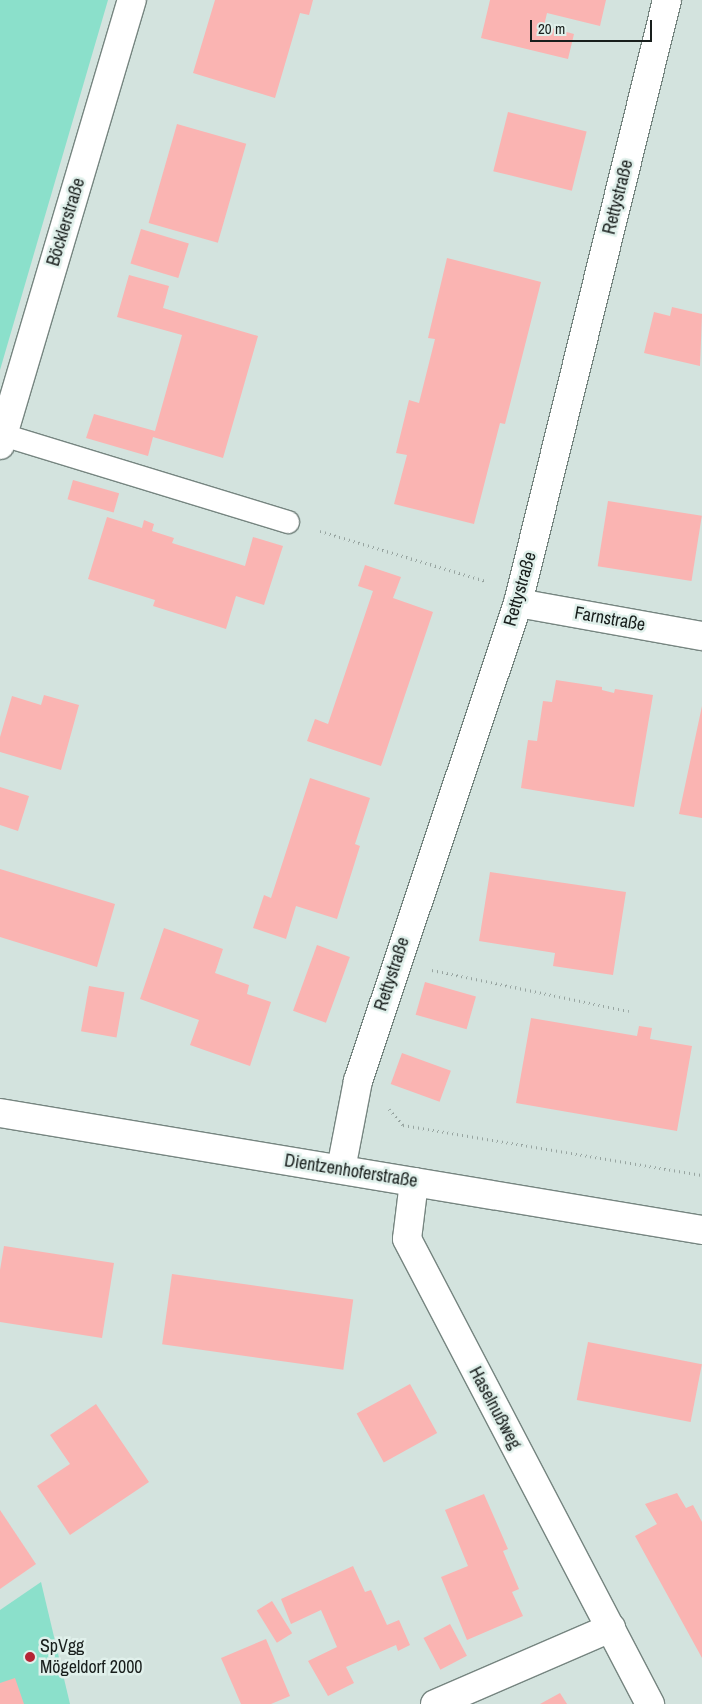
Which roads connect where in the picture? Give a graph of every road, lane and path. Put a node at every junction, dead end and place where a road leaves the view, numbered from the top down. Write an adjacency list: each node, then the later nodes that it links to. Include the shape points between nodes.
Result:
1 (132, 0): 3 (street, Böcklerstraße)
2 (667, 0): 5 (street, Rettystraße)
3 (1, 440): 4 (lane)
4 (288, 522): 5 (path, via 491,583)
5 (518, 603): 6 (street, Farnstraße); 7 (street, Rettystraße)
6 (702, 636)
7 (395, 964): 8 (path); 11 (street, Rettystraße, via 358,1080)
8 (629, 1011)
9 (386, 1106): 12 (path, via 404,1125)
10 (0, 1113): 11 (street, Dientzenhoferstraße)
11 (341, 1170): 13 (street, Dientzenhoferstraße)
12 (702, 1175)
13 (414, 1182): 14 (street, Dientzenhoferstraße); 15 (street, Haselnußweg, via 407,1239)
14 (702, 1230)
15 (611, 1628): 16 (street); 17 (street, Haselnußweg)
16 (435, 1704)
17 (650, 1704)

